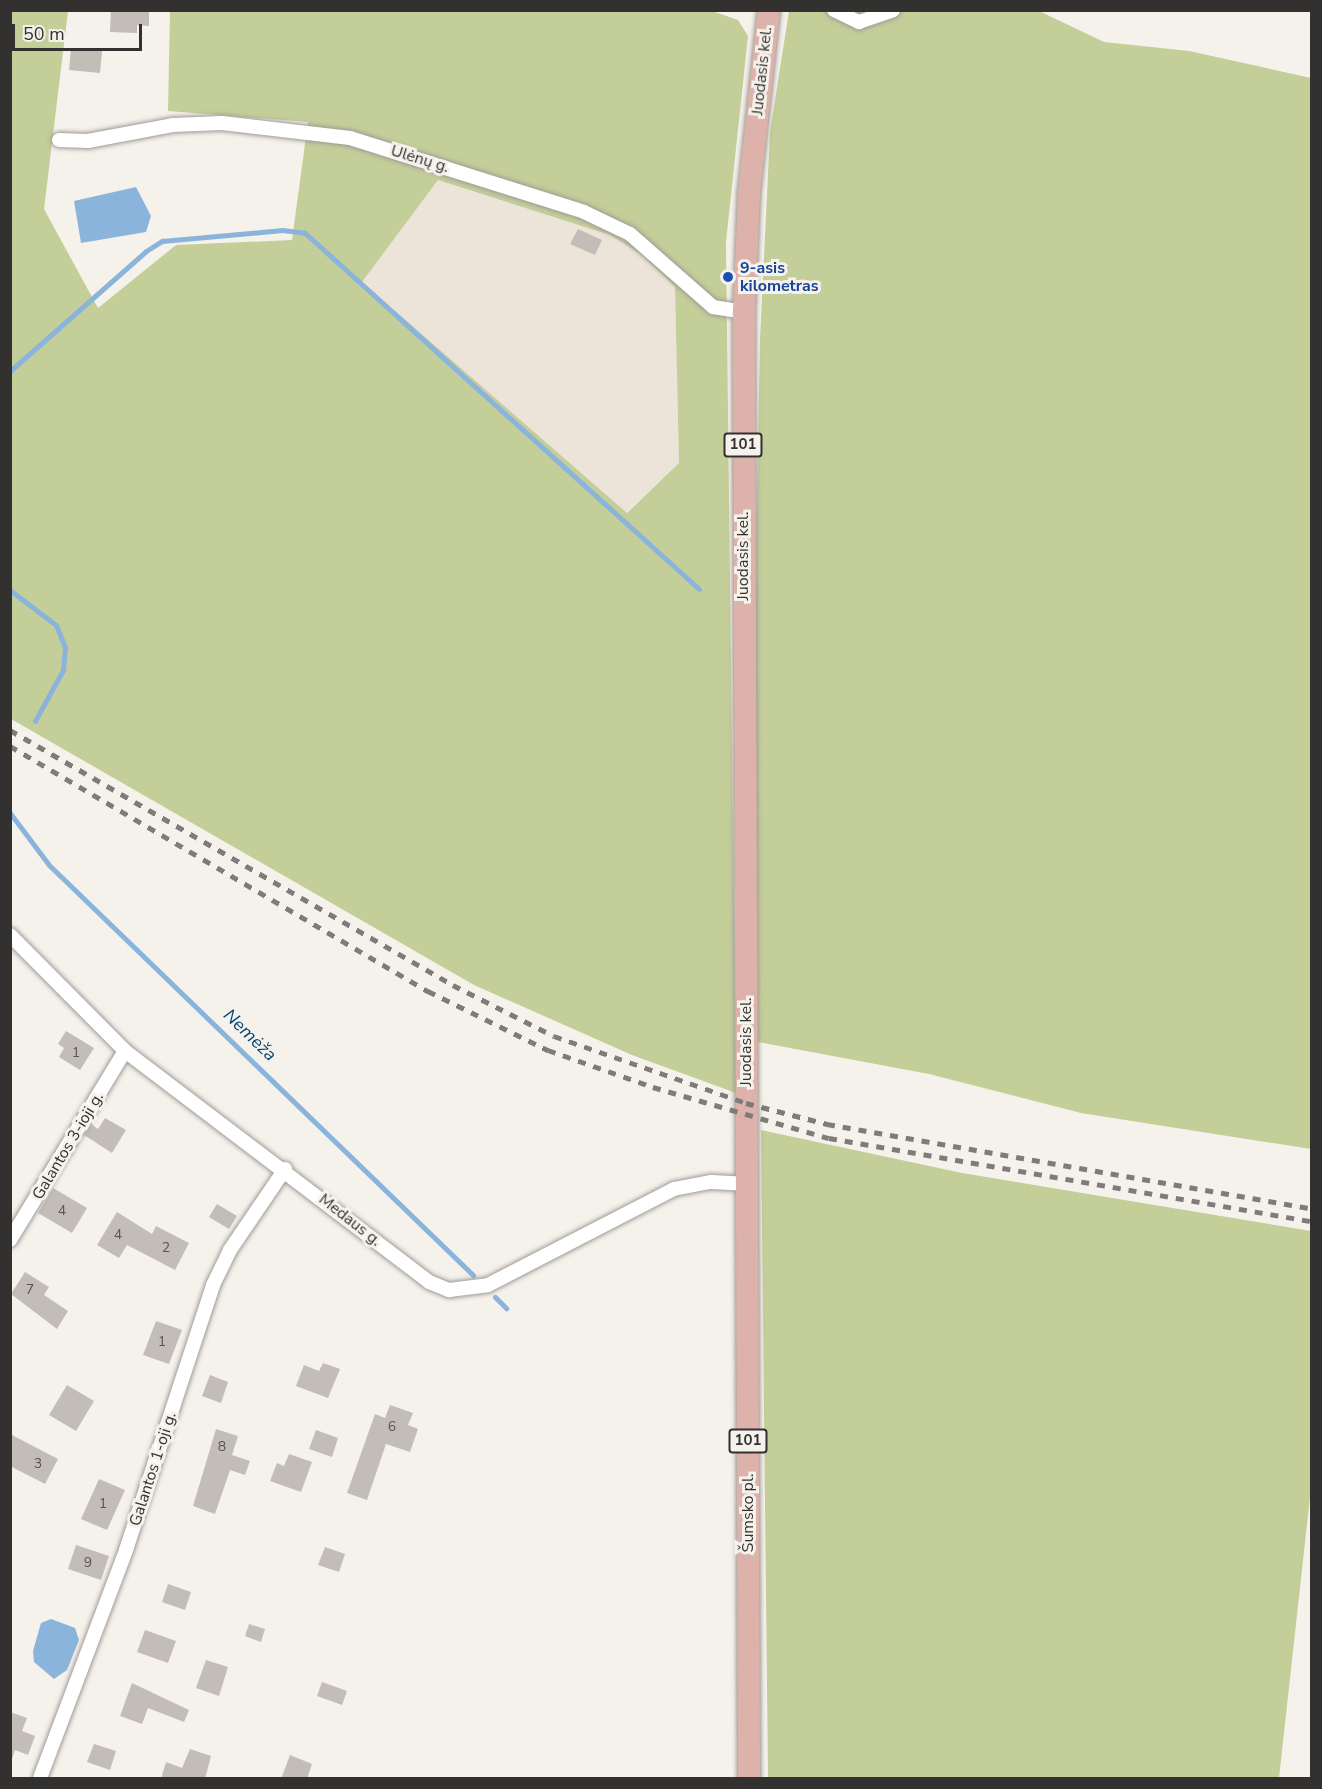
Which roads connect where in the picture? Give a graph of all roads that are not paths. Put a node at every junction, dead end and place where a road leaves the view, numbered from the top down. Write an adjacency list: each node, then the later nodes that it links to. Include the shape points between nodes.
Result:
1 (834, 10): 2 (street, via 859,22)
2 (893, 10)
3 (764, 11): 5 (main road, Juodasis kel. / 101)
4 (59, 140): 5 (street, Ulėnų g., via 88,141 173,126 222,123 350,138 584,212 630,234 712,308)
5 (744, 312): 8 (main road, Juodasis kel. / 101)
6 (10, 935): 7 (street, Medaus g.)
7 (125, 1051): 9 (street, Medaus g.); 11 (street, Galantos 3-ioji g.)
8 (746, 1103): 10 (main road, Šumsko pl. / 101)
9 (285, 1169): 10 (street, Medaus g., via 429,1282 449,1290 488,1285 674,1189 711,1182); 12 (street, Galantos 1-oji g., via 231,1250 213,1285 126,1550)
10 (746, 1184): 13 (main road, Šumsko pl. / 101)
11 (10, 1240)
12 (40, 1779)
13 (749, 1779)

